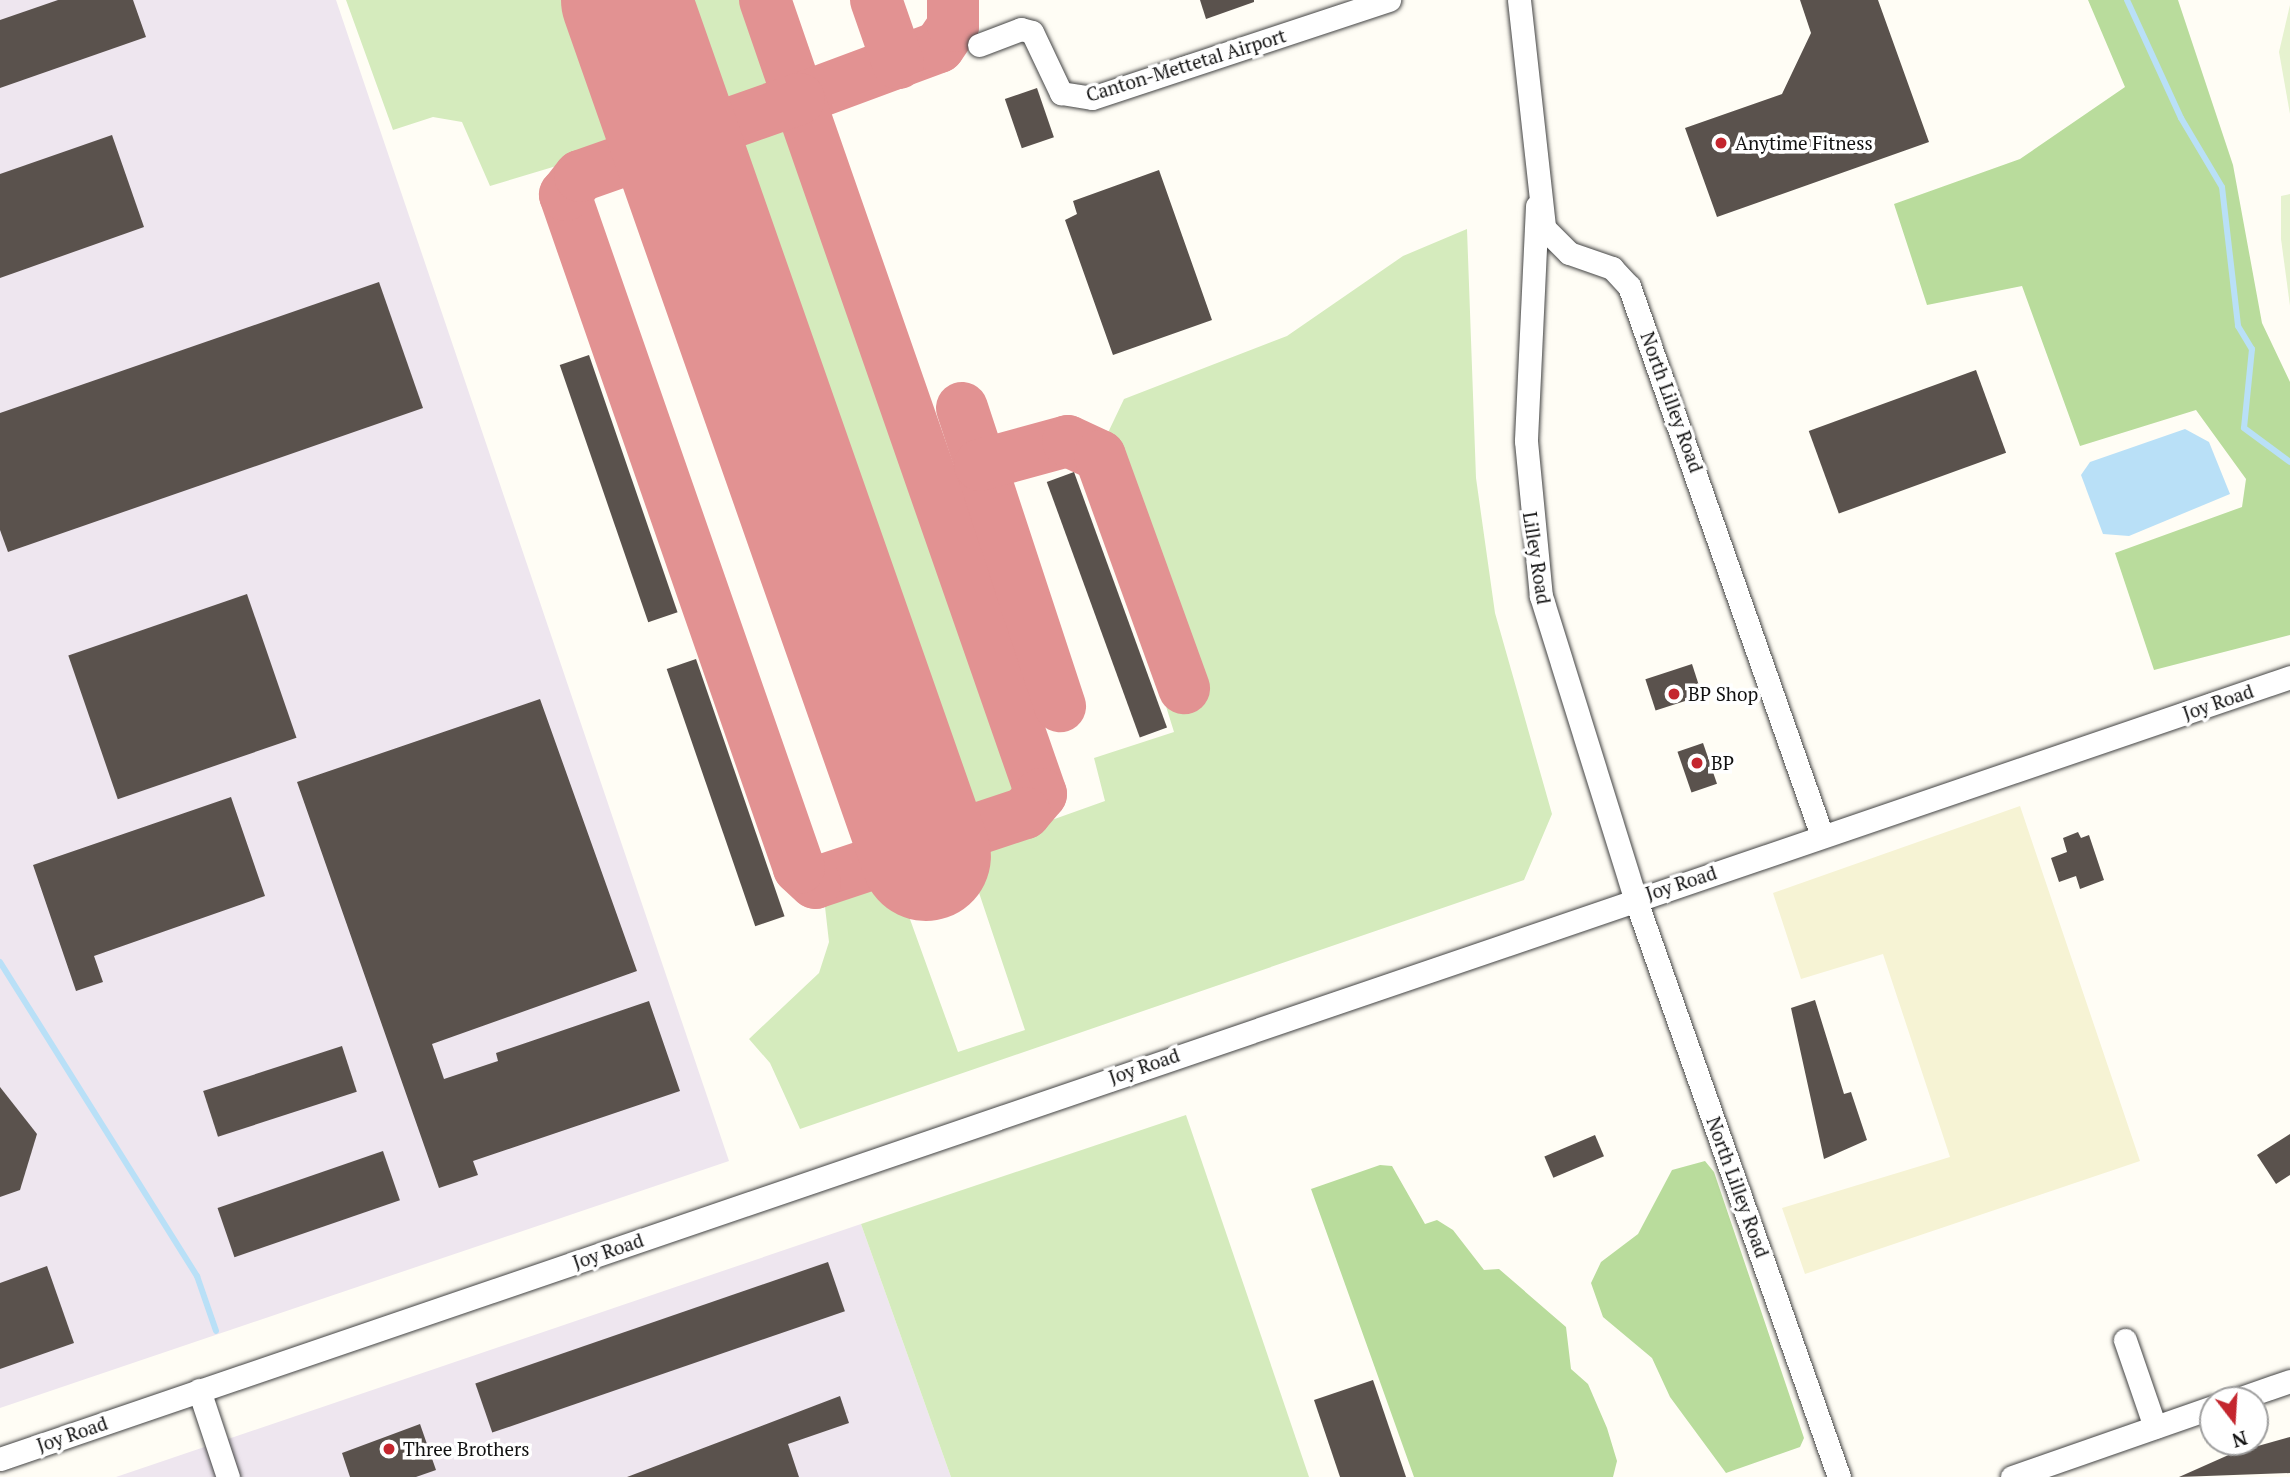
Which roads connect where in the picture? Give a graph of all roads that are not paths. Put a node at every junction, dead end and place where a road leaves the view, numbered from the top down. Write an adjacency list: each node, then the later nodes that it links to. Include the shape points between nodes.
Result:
1 (1389, 0): 3 (street, Canton-Mettetal Airport, via 1092,98 1061,93 1031,32 1021,29)
2 (1519, 0): 4 (street, North Lilley Road)
3 (979, 46)
4 (1537, 206): 6 (street, North Lilley Road, via 1559,246 1612,268 1629,286); 7 (street, Lilley Road, via 1525,441 1534,558)
5 (2290, 677): 6 (street, Joy Road)
6 (1822, 836): 7 (street, Joy Road)
7 (1635, 898): 11 (street, Joy Road); 16 (street, North Lilley Road)
8 (2126, 1340): 13 (street)
9 (2290, 1381): 10 (street)
10 (2269, 1388)
11 (200, 1390): 14 (street, Joy Road); 15 (street)
12 (2199, 1412): 13 (street)
13 (2155, 1427): 17 (street)
14 (0, 1459)
15 (228, 1477)
16 (1839, 1477)
17 (2012, 1477)

